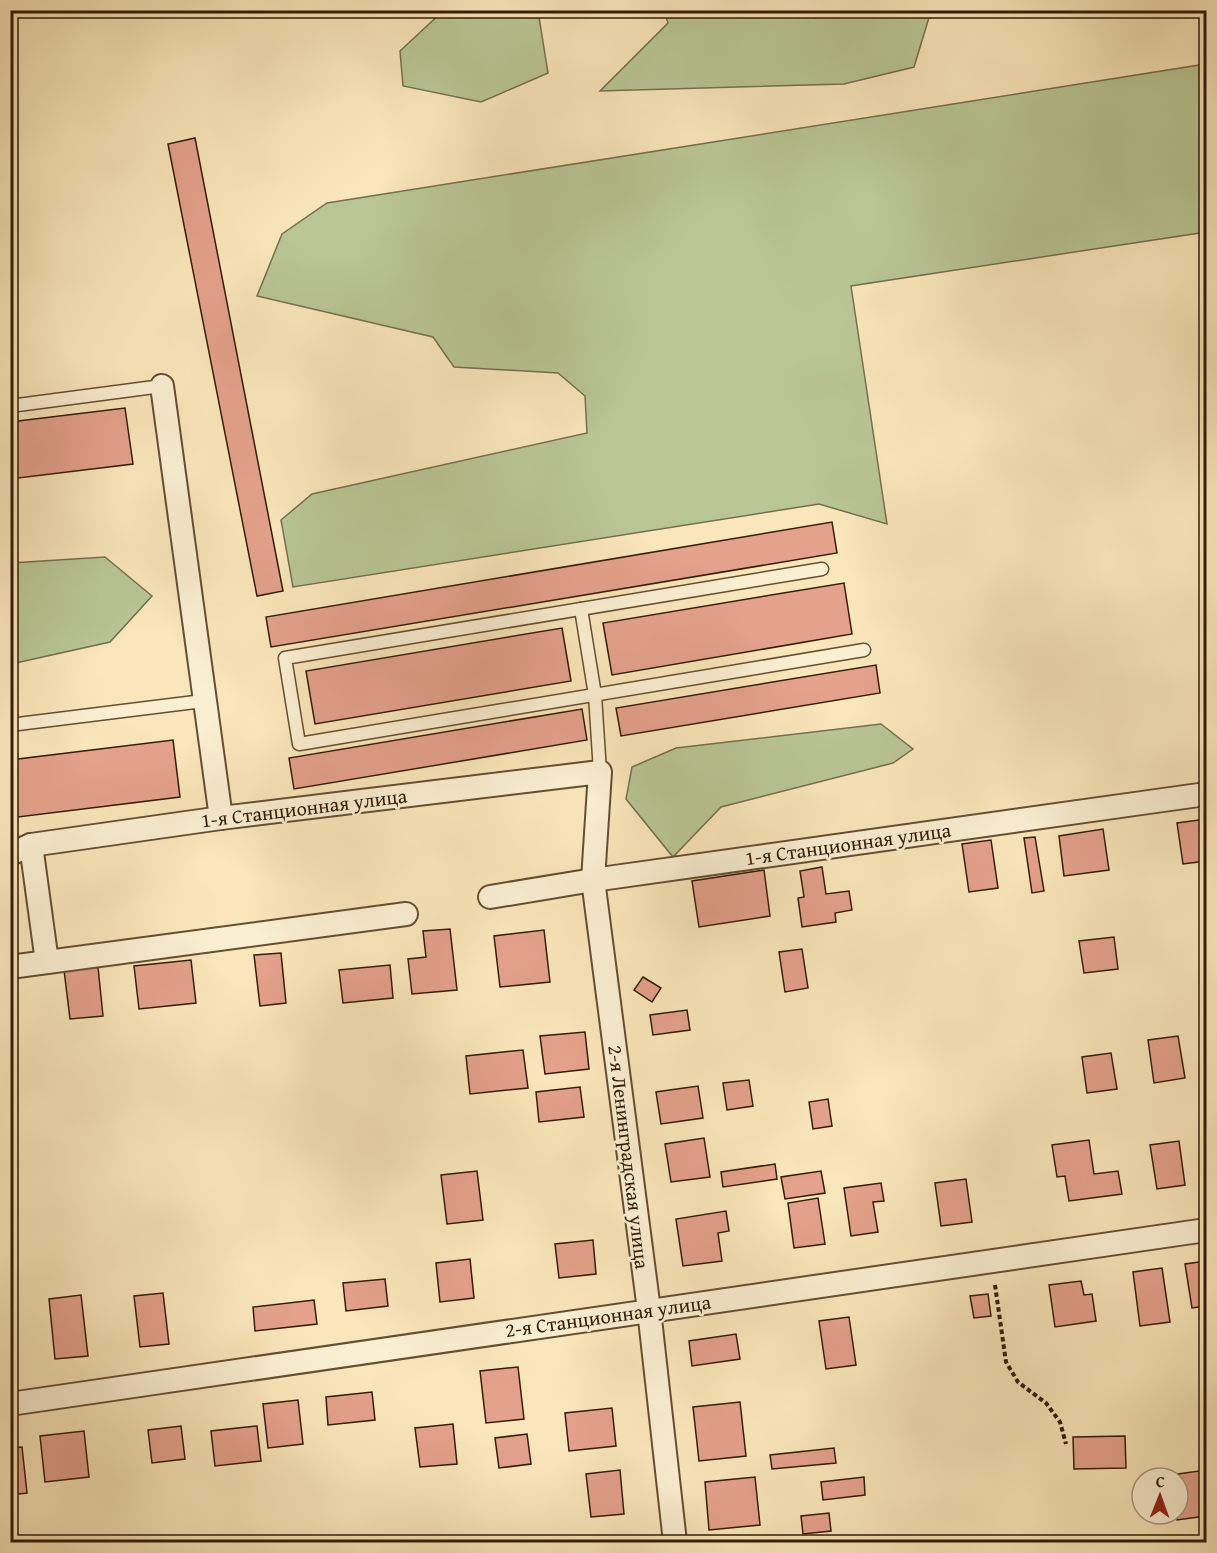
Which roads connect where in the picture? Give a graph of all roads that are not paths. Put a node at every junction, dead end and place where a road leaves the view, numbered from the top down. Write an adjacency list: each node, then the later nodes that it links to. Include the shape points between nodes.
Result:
1 (162, 386): 2 (lane); 7 (street)
2 (10, 406)
3 (822, 569): 4 (lane)
4 (581, 609): 6 (lane); 6 (lane, via 285,658 300,744)
5 (864, 650): 6 (lane)
6 (595, 695): 9 (lane)
7 (203, 701): 8 (lane); 11 (street)
8 (10, 725)
9 (600, 772): 11 (street, 1-я Станционная улица); 14 (street, 2-я Ленинградская улица)
10 (1206, 794): 14 (street, 1-я Станционная улица)
11 (221, 818): 12 (street, 1-я Станционная улица)
12 (31, 845): 13 (street, 1-я Станционная улица); 17 (street)
13 (10, 854)
14 (593, 880): 15 (street, 1-я Станционная улица); 20 (street, 2-я Ленинградская улица)
15 (490, 897)
16 (406, 914): 17 (street)
17 (47, 962): 18 (street)
18 (10, 967)
19 (1206, 1230): 20 (street, 2-я Станционная улица)
20 (649, 1310): 21 (street, 2-я Станционная улица); 22 (street, 2-я Ленинградская улица)
21 (10, 1404)
22 (675, 1542)

